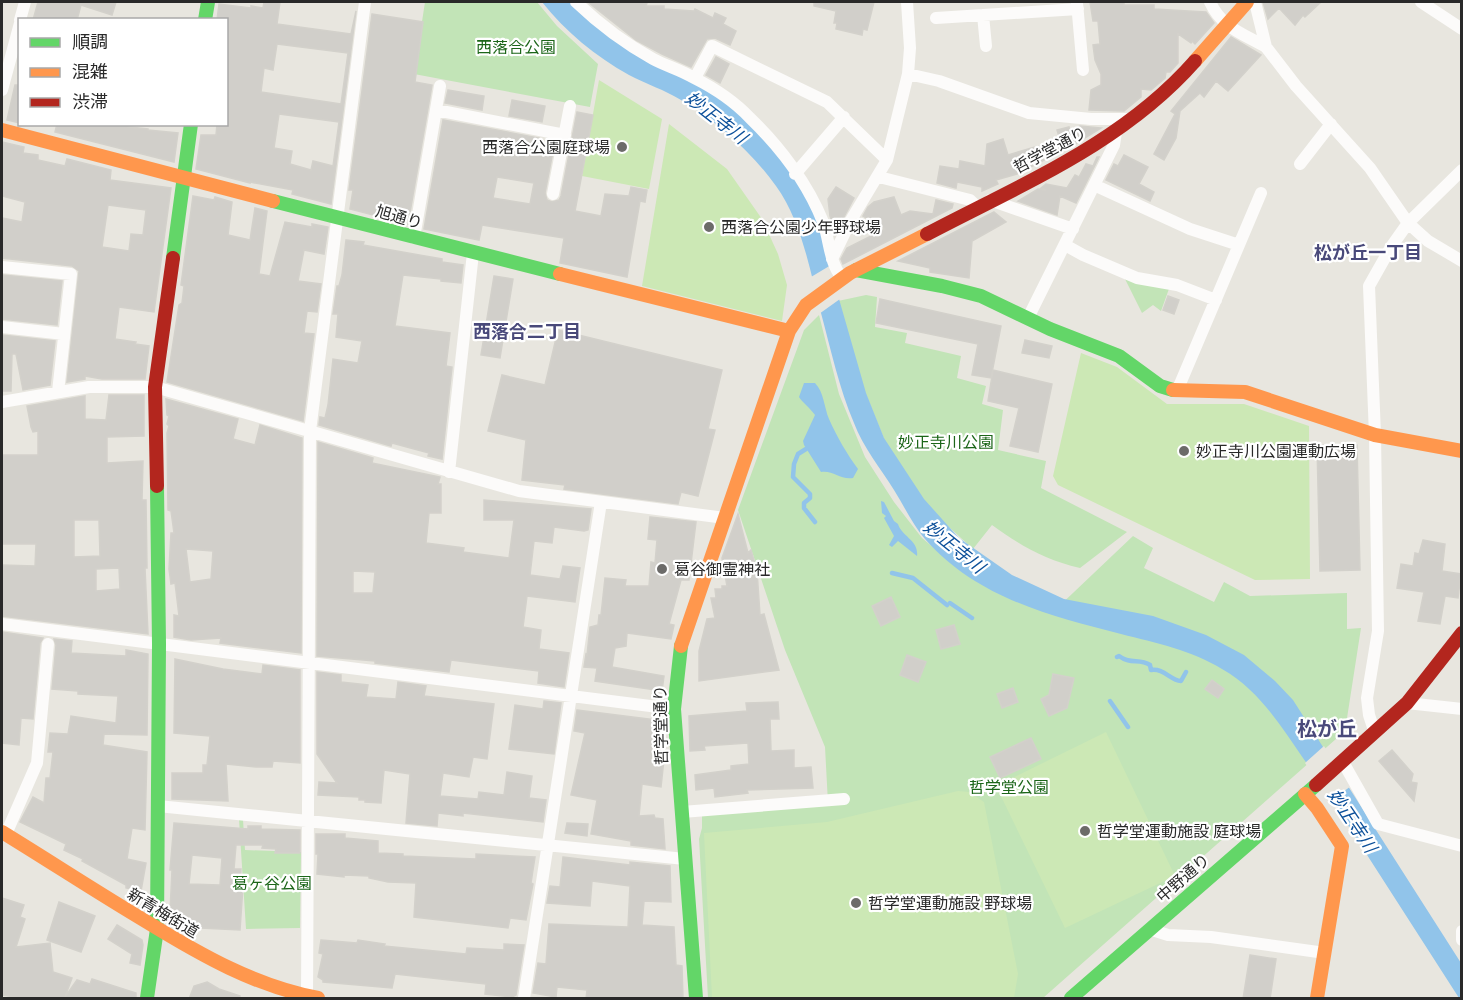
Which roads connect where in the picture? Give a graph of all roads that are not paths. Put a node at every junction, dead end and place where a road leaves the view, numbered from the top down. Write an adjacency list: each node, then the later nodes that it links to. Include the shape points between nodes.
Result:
1 (25, 2): 12 (street)
2 (208, 2): 13 (street)
3 (365, 2): 45 (street)
4 (576, 2): 22 (street, via 619,38)
5 (907, 2): 21 (street)
6 (1210, 2): 15 (street)
7 (1247, 2): 15 (street, 哲学堂通り)
8 (1255, 2): 19 (street)
9 (1421, 2): 17 (street)
10 (1077, 5): 11 (street); 20 (street)
11 (983, 15): 14 (street); 18 (street)
12 (21, 18)
13 (205, 18)
14 (936, 18)
15 (1226, 25): 19 (street); 28 (street, 哲学堂通り, via 1172,87)
16 (18, 29): 24 (street)
17 (1461, 29)
18 (986, 46)
19 (1266, 46): 29 (street, via 1296,87)
20 (1083, 69)
21 (908, 74): 28 (street, via 1029,113); 34 (street)
22 (694, 78): 27 (street, via 712,46 826,102); 37 (street, via 748,116)
23 (440, 86): 26 (street)
24 (2, 90)
25 (570, 106): 33 (street)
26 (436, 110): 33 (street); 48 (street)
27 (844, 117): 34 (street); 37 (street)
28 (1132, 119): 32 (street, 哲学堂通り)
29 (1331, 124): 35 (street); 46 (street, via 1370,168)
30 (191, 126): 39 (street)
31 (2, 129): 39 (street, 旭通り)
32 (1116, 132): 40 (street, via 1114,145); 43 (street, 哲学堂通り)
33 (564, 135): 42 (street)
34 (887, 160): 38 (street)
35 (1300, 164)
36 (1461, 170): 46 (street)
37 (795, 174): 52 (street, via 823,223)
38 (879, 177): 44 (street, via 970,200); 52 (street)
39 (183, 178): 45 (street, 旭通り); 62 (street)
40 (1094, 185): 47 (street); 50 (street, via 1190,229)
41 (1261, 193): 50 (street)
42 (554, 194)
43 (990, 200): 44 (street, 哲学堂通り); 47 (street)
44 (977, 207): 55 (street, 哲学堂通り)
45 (339, 217): 48 (street, 旭通り); 66 (street)
46 (1408, 223): 53 (street); 67 (street, via 1369,286)
47 (1073, 229): 49 (street)
48 (414, 238): 51 (street, 旭通り)
49 (1065, 245): 57 (street, via 1137,278 1177,285); 58 (street)
50 (1239, 245): 57 (street)
51 (473, 253): 60 (street, 旭通り); 69 (street)
52 (832, 259): 56 (street)
53 (1461, 261)
54 (2, 267): 61 (street, via 71,274)
55 (856, 270): 56 (street, 哲学堂通り); 58 (street, via 981,296)
56 (839, 280): 60 (street, 哲学堂通り, via 806,305)
57 (1216, 300): 63 (street)
58 (1029, 318): 63 (street, via 1119,356 1160,386)
59 (2, 327): 61 (street)
60 (789, 331): 71 (street, 哲学堂通り)
61 (64, 334): 64 (street)
62 (155, 387): 64 (street, via 88,387); 66 (street); 75 (street)
63 (1177, 391): 67 (street, via 1245,392)
64 (58, 392): 65 (street)
65 (2, 402)
66 (310, 432): 69 (street); 76 (street)
67 (1375, 435): 68 (street); 81 (street, via 1378,631 1367,698)
68 (1461, 452)
69 (448, 472): 70 (street, via 519,491)
70 (601, 502): 71 (street); 77 (street)
71 (725, 518): 79 (street, 哲学堂通り, via 682,640)
72 (2, 624): 74 (street)
73 (1461, 633): 78 (street)
74 (48, 637): 75 (street); 88 (street, via 37,763)
75 (159, 644): 76 (street); 85 (street)
76 (308, 664): 77 (street); 87 (street)
77 (570, 696): 79 (street); 89 (street)
78 (1407, 703): 80 (street); 81 (street)
79 (674, 709): 86 (street, 哲学堂通り)
80 (1461, 709)
81 (1375, 733): 82 (street)
82 (1340, 764): 83 (street, 中野通り); 90 (street, via 1378,824)
83 (1305, 794): 92 (street, 中野通り); 96 (street, via 1342,846)
84 (844, 799): 86 (street)
85 (158, 806): 87 (street); 93 (street)
86 (682, 812): 91 (street, 哲学堂通り)
87 (308, 820): 89 (street); 97 (street)
88 (4, 833): 93 (street, 新青梅街道)
89 (547, 844): 91 (street); 99 (street)
90 (1461, 846)
91 (685, 859): 100 (street, 哲学堂通り)
92 (1149, 929): 96 (street, via 1168,935); 101 (street, 中野通り)
93 (157, 930): 97 (street, 新青梅街道, via 250,979); 98 (street)
94 (1461, 931): 95 (street)
95 (1461, 940)
96 (1324, 953): 102 (street)
97 (311, 998)
98 (147, 999)
99 (524, 999)
100 (696, 999)
101 (1071, 999)
102 (1317, 999)

